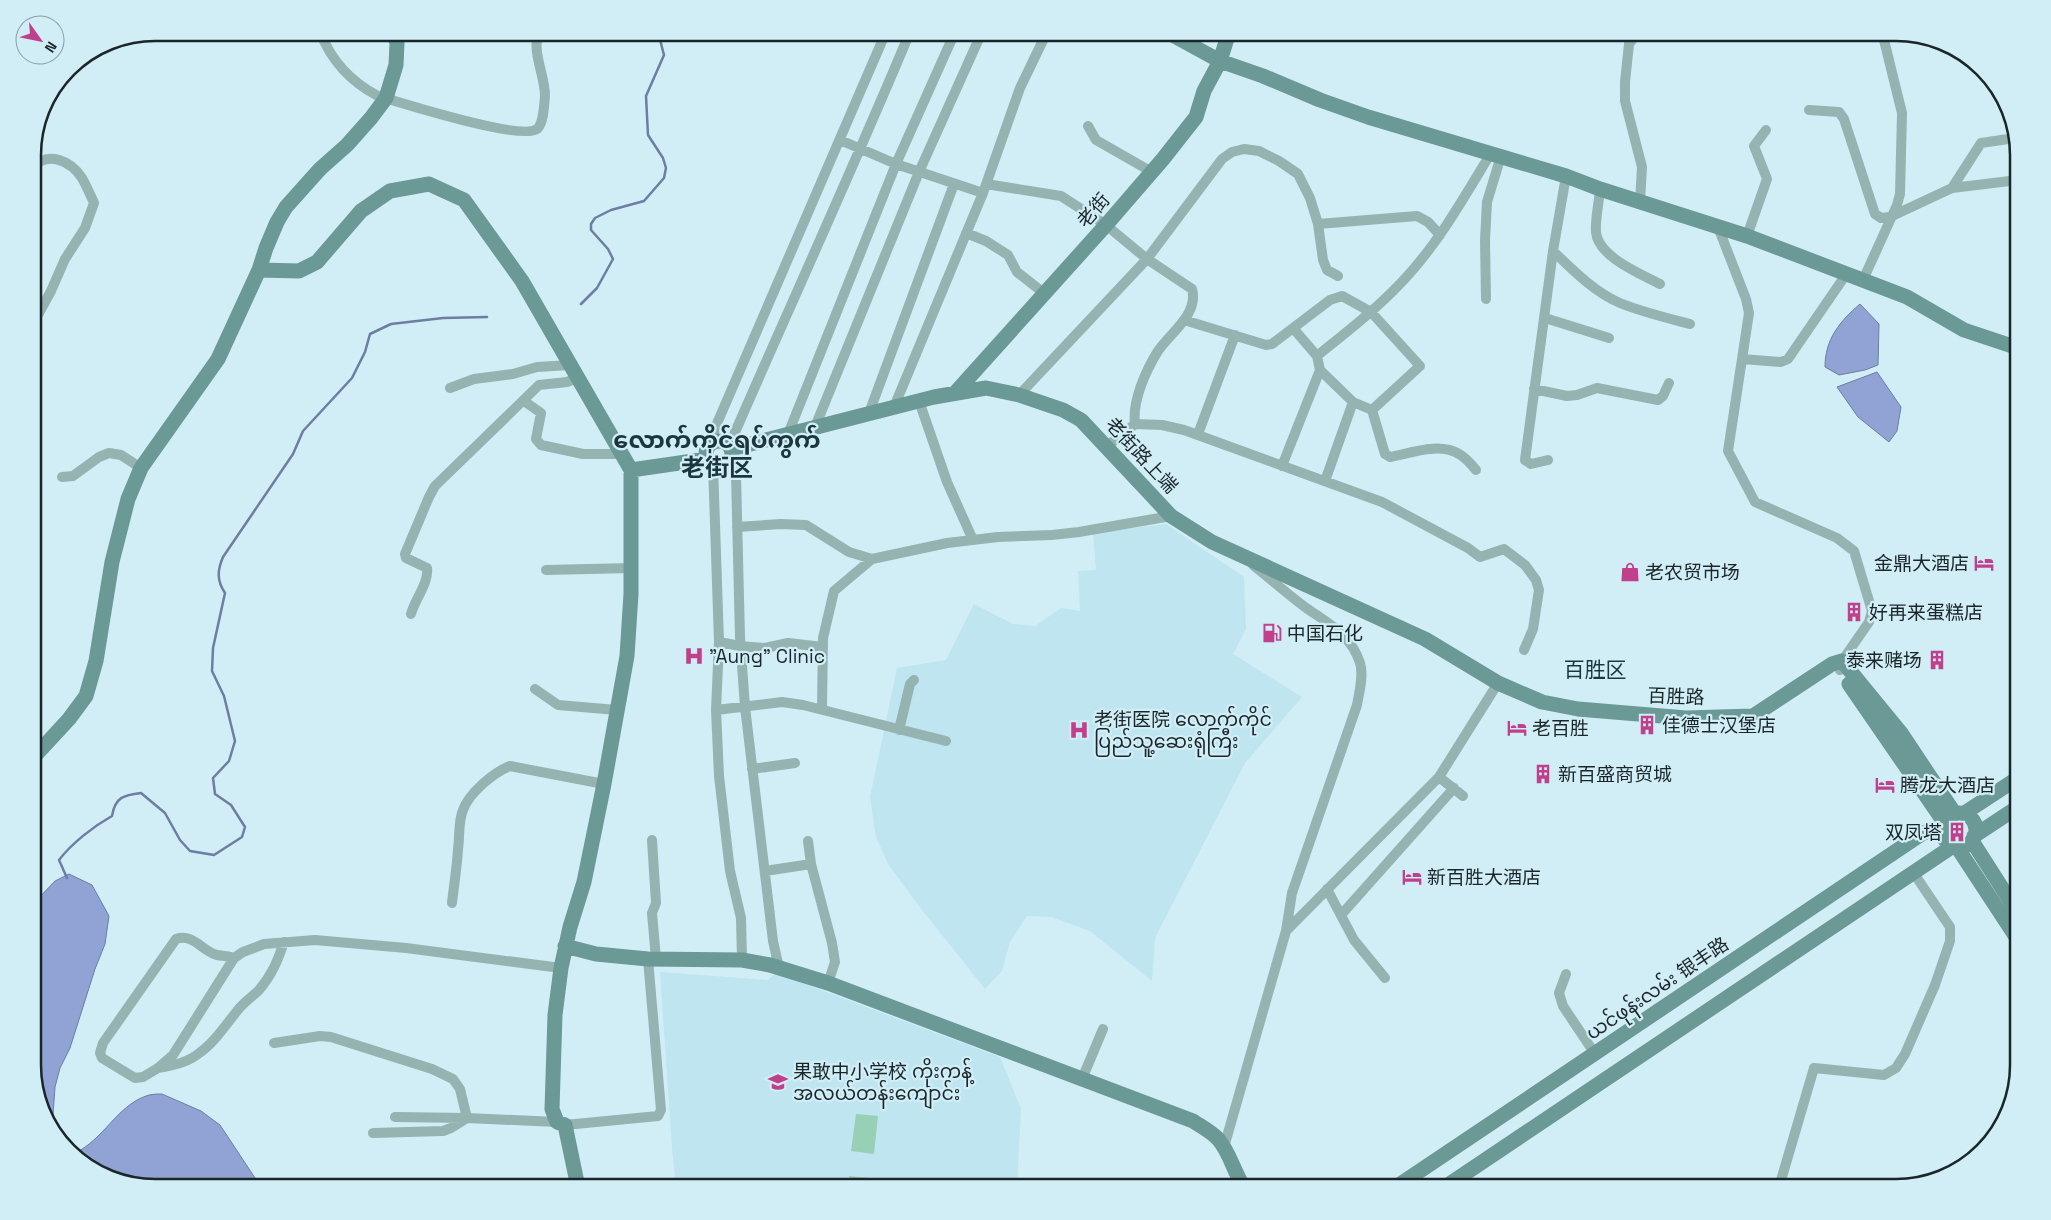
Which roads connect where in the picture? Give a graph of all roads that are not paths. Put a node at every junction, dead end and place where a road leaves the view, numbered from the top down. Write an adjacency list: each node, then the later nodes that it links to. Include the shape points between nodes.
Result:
1 (323, 41): 14 (street, via 341,69 365,90)
2 (396, 41): 14 (main road, via 396,65)
3 (535, 41): 14 (street, via 545,95 540,126 532,131 475,123)
4 (882, 41): 19 (street)
5 (906, 41): 20 (street)
6 (951, 41): 23 (street)
7 (978, 41): 24 (street)
8 (1043, 41): 29 (street, via 1020,88)
9 (1184, 41): 13 (main road)
10 (1227, 41): 13 (main road, 老街)
11 (1631, 41): 32 (street, via 1625,101 1642,167)
12 (1884, 41): 33 (street, via 1902,113 1900,194)
13 (1220, 61): 21 (main road, via 1368,117); 25 (main road, 老街, via 1204,91 1196,117)
14 (386, 98): 42 (main road, via 365,125 286,207)
15 (1809, 110): 33 (street, via 1839,112 1876,214 1881,218)
16 (1088, 126): 25 (street, via 1096,140)
17 (1766, 130): 39 (street, via 1754,146 1768,179)
18 (2009, 139): 30 (street, via 1981,144)
19 (840, 140): 20 (street); 77 (street, via 715,428)
20 (861, 150): 23 (street); 79 (street, via 796,291)
21 (1496, 155): 26 (main road); 38 (street); 48 (street, via 1486,202)
22 (41, 162): 49 (street, via 50,158 64,161 81,176 94,202 85,228 65,258)
23 (896, 164): 24 (street); 75 (street)
24 (919, 172): 28 (street); 74 (street)
25 (1152, 172): 35 (main road, 老街)
26 (1566, 176): 31 (main road); 40 (street)
27 (2010, 181): 30 (street)
28 (954, 184): 29 (street); 72 (street)
29 (984, 188): 35 (street, via 1061,196); 37 (street)
30 (1952, 188): 33 (street)
31 (1600, 189): 32 (main road); 46 (street, via 1596,232 1600,244 1616,260)
32 (1640, 202): 36 (main road)
33 (1890, 217): 45 (street)
34 (1318, 224): 38 (street, via 1417,216); 41 (street, via 1298,174 1259,151 1244,149 1222,159); 44 (street, via 1323,260 1327,270)
35 (1106, 225): 41 (street); 47 (main road, 老街)
36 (1718, 227): 39 (main road); 59 (street, via 1749,313)
37 (966, 232): 47 (street, via 1008,255 1018,272); 70 (street)
38 (1440, 235): 50 (street, via 1410,273)
39 (1747, 236): 43 (main road)
40 (1553, 251): 51 (street); 53 (street, via 1591,285 1619,303)
41 (1147, 258): 52 (street, via 1192,289 1192,302); 66 (street)
42 (259, 270): 61 (main road, via 299,271 317,262 361,211 390,191 429,184 464,200 522,281); 84 (main road, via 218,359)
43 (1847, 273): 45 (main road); 59 (street, via 1788,359 1781,362)
44 (1338, 276)
45 (1863, 280): 57 (main road, via 1907,296 1964,330)
46 (1660, 284)
47 (1045, 294): 65 (main road, 老街)
48 (1486, 298)
49 (41, 309)
50 (1370, 312): 54 (street, via 1342,296 1337,297); 58 (street); 71 (street, via 1420,366)
51 (1544, 318): 56 (street); 64 (street)
52 (1184, 320): 55 (street); 73 (street, via 1158,351 1148,370 1134,414)
53 (1690, 324)
54 (1293, 328): 55 (street, via 1266,345); 58 (street)
55 (1235, 335): 76 (street)
56 (1609, 338)
57 (2010, 345)
58 (1317, 356): 60 (street)
59 (1742, 359): 101 (street, via 1728,451 1756,502 1837,538 1854,551 1872,612 1869,622)
60 (1320, 370): 69 (street); 83 (street)
61 (574, 372): 63 (street, via 537,367 474,379); 67 (street, via 567,382 539,385); 80 (main road)
62 (1669, 383): 64 (street, via 1658,400 1597,388 1566,396)
63 (450, 388)
64 (1534, 389): 81 (street, via 1525,460 1531,464)
65 (955, 394): 66 (main road, 老街路上端, via 986,388); 68 (main road, 老街路上端)
66 (1019, 395): 78 (main road, 老街路上端, via 1081,420)
67 (524, 401): 80 (street, via 541,413 536,440 540,445 583,454); 96 (street, via 454,466 429,497 405,554 410,561 428,568)
68 (919, 401): 70 (main road, 老街路上端); 91 (street, via 947,482)
69 (1353, 402): 71 (street); 88 (street)
70 (894, 407): 72 (main road, 老街路上端)
71 (1372, 410): 86 (street, via 1385,454 1390,457 1433,449 1451,450 1461,454)
72 (869, 413): 74 (main road, 老街路上端)
73 (1135, 424): 76 (street, via 1162,425); 78 (street)
74 (815, 426): 75 (main road, 老街路上端)
75 (788, 434): 79 (main road, 老街路上端)
76 (1198, 434): 83 (street)
77 (712, 443): 79 (main road, via 721,441); 82 (main road, via 706,450)
78 (1106, 447): 89 (main road, 老街路上端)
79 (730, 452): 82 (main road, via 724,465); 90 (street, via 736,475)
80 (620, 454): 85 (main road)
81 (1548, 460)
82 (710, 462): 85 (main road); 97 (street)
83 (1282, 466): 88 (street)
84 (141, 468): 87 (street, via 120,455 109,453 73,476); 111 (main road, via 128,499 112,562 96,661 86,696 70,719)
85 (630, 470): 94 (main road)
86 (1476, 470)
87 (62, 477)
88 (1325, 481): 100 (street, via 1382,502 1480,557 1504,550 1525,566 1539,590 1533,629)
89 (1172, 516): 91 (street, via 1079,532); 92 (main road, 老街路上端, via 1212,542)
90 (737, 526): 93 (street, via 806,525 849,552); 98 (street)
91 (973, 540): 93 (street)
92 (1239, 554): 103 (main road, 老街路上端, via 1425,639); 133 (street, via 1334,626 1348,639 1361,664 1357,705 1292,893)
93 (872, 559): 99 (street, via 834,590)
94 (632, 568): 95 (street); 107 (main road, via 627,656)
95 (546, 570)
96 (411, 614)
97 (719, 642): 98 (street); 108 (street)
98 (740, 646): 99 (street, via 765,648 788,643); 105 (street)
99 (823, 647): 106 (street)
100 (1524, 650)
101 (1838, 665): 103 (main road, 百胜路, via 1753,716 1746,717 1686,718 1578,709 1542,702); 120 (main road, via 1901,733)
102 (914, 680): 109 (street, via 910,684)
103 (1498, 683): 114 (street)
104 (535, 689): 107 (street, via 558,705)
105 (745, 707): 106 (street, via 782,702); 108 (street); 113 (street)
106 (822, 709): 109 (street)
107 (617, 710): 116 (main road)
108 (716, 710): 138 (street, via 720,785 730,871 740,918)
109 (899, 730): 110 (street)
110 (946, 741)
111 (41, 750)
112 (795, 763): 113 (street)
113 (752, 769): 126 (street)
114 (1439, 777): 117 (street); 128 (street)
115 (2010, 783): 120 (main road, ယင်ဖုန်းလမ်း 银丰路)
116 (604, 784): 130 (street, via 510,766 497,771 462,810); 135 (main road, via 584,882)
117 (1454, 788): 118 (street); 131 (street)
118 (1464, 796)
119 (2010, 812): 121 (main road)
120 (1951, 819): 121 (main road, via 1968,816 1975,825); 124 (main road, via 1944,838); 146 (main road, ယင်ဖုန်းလမ်း 银丰路, via 1922,833)
121 (1973, 838): 124 (main road, via 1967,844); 129 (main road)
122 (652, 840): 137 (street, via 656,903 652,913)
123 (808, 842): 125 (street)
124 (1955, 846): 127 (main road); 132 (main road)
125 (811, 864): 126 (street); 143 (street, via 834,952 835,962)
126 (765, 871): 140 (street)
127 (1913, 872): 157 (main road); 158 (street, via 1950,927 1946,956 1922,1017 1896,1068 1884,1075 1814,1068)
128 (1327, 889): 131 (street); 133 (street)
129 (2010, 900)
130 (452, 903)
131 (1341, 915): 142 (street, via 1354,940)
132 (2010, 928)
133 (1286, 931): 153 (street)
134 (284, 942): 136 (street, via 264,944); 139 (street, via 315,940 406,948); 147 (street, via 268,978 217,1036 198,1055)
135 (566, 946): 137 (main road, via 596,954); 139 (main road)
136 (234, 958): 147 (street, via 174,1055); 147 (street, via 216,955 189,939 182,937 176,940 103,1042 102,1058 135,1078)
137 (652, 959): 138 (main road); 151 (street, via 661,1110 658,1116)
138 (742, 960): 140 (main road)
139 (561, 968): 151 (main road, via 555,1015 552,1109)
140 (779, 968): 143 (main road)
141 (1566, 974): 146 (street, via 1559,993 1563,1006)
142 (1385, 978)
143 (828, 983): 148 (main road)
144 (1103, 1029): 148 (street)
145 (274, 1043): 150 (street, via 320,1036 432,1068 453,1079 460,1089)
146 (1595, 1054): 156 (main road, ယင်ဖုန်းလမ်း 银丰路)
147 (158, 1068)
148 (1082, 1079): 153 (main road, via 1193,1121)
149 (395, 1117): 150 (street)
150 (467, 1118): 151 (street); 152 (street, via 443,1131)
151 (561, 1124): 154 (main road)
152 (373, 1133)
153 (1224, 1147): 155 (main road)
154 (576, 1179)
155 (1239, 1179)
156 (1409, 1179)
157 (1458, 1179)
158 (1782, 1179)

